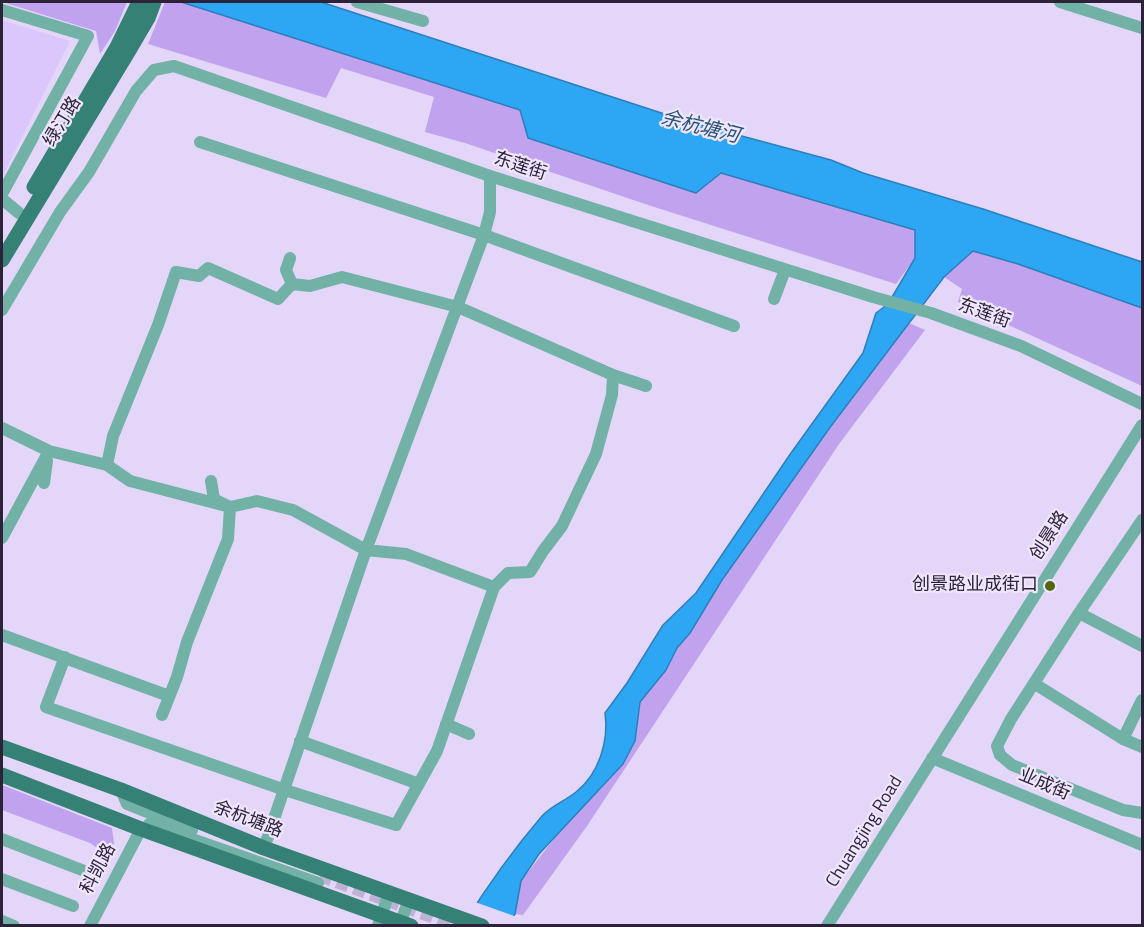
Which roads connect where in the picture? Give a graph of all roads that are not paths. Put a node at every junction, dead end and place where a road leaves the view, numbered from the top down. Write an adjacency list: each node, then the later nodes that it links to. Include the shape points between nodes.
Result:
1 (154, 2): 5 (main road, 绿汀路)
2 (357, 2): 6 (street)
3 (1060, 2): 7 (street)
4 (2, 10): 10 (street, via 88,36)
5 (140, 11): 10 (main road, 绿汀路); 14 (main road, 绿汀路)
6 (423, 21)
7 (1143, 28)
8 (200, 142): 11 (street)
9 (490, 176): 11 (street, via 490,212); 15 (street, 东莲街); 19 (street, 东莲街, via 174,66 154,70 136,91)
10 (6, 205): 12 (main road, 绿汀路)
11 (484, 235): 18 (street); 20 (street)
12 (2, 242)
13 (290, 258): 16 (street, via 286,270)
14 (2, 260)
15 (785, 270): 17 (street); 23 (street, 东莲街, via 931,313 1021,346)
16 (292, 284): 18 (street, via 310,286 342,277); 27 (street, via 278,299 208,268 198,276 176,272 113,436)
17 (774, 299)
18 (458, 307): 21 (street); 33 (street)
19 (2, 310)
20 (734, 326)
21 (613, 375): 22 (street); 34 (street, via 612,395 596,454 562,526 530,572 508,573)
22 (646, 386)
23 (1143, 404)
24 (1143, 425): 49 (street, 创景路)
25 (2, 428): 26 (street)
26 (49, 450): 27 (street); 29 (street); 32 (street)
27 (106, 465): 30 (street, via 130,481)
28 (211, 481): 30 (street, via 214,499)
29 (44, 483)
30 (230, 507): 33 (street, via 257,501 293,510); 40 (street, via 228,539)
31 (1143, 520): 35 (street)
32 (2, 538)
33 (366, 550): 34 (street, via 406,554); 46 (street)
34 (494, 587): 43 (street)
35 (1080, 613): 37 (street); 39 (street)
36 (2, 635): 38 (street)
37 (1143, 646)
38 (65, 657): 40 (street); 53 (street, via 46,707)
39 (1035, 684): 45 (street); 54 (street, via 997,746 1000,755 1012,765 1123,810)
40 (169, 696): 42 (street)
41 (1143, 700): 45 (street)
42 (162, 715)
43 (446, 724): 44 (street); 51 (street)
44 (469, 734)
45 (1123, 739): 48 (street)
46 (300, 741): 51 (street); 53 (street)
47 (2, 747): 52 (main road, 余杭塘路)
48 (1143, 747)
49 (932, 758): 58 (street, 业成街); 71 (street, Chuangjing Road)
50 (2, 775): 55 (main road)
51 (419, 784): 53 (street, via 396,825)
52 (121, 790): 55 (street, via 127,804 319,880 123,815); 59 (main road, 余杭塘路)
53 (285, 790): 59 (street)
54 (1143, 813)
55 (102, 814): 56 (main road)
56 (141, 830): 65 (main road); 69 (street, 科凯路)
57 (2, 839): 60 (street)
58 (1143, 845)
59 (264, 848): 62 (main road, 余杭塘路)
60 (87, 872)
61 (2, 879): 64 (street)
62 (389, 893): 63 (main road, 余杭塘路); 65 (street)
63 (409, 900): 67 (street); 70 (main road, 余杭塘路)
64 (73, 906)
65 (380, 920): 67 (main road)
66 (2, 921): 68 (street)
67 (404, 924)
68 (14, 926)
69 (90, 926)
70 (482, 926)
71 (827, 926)

